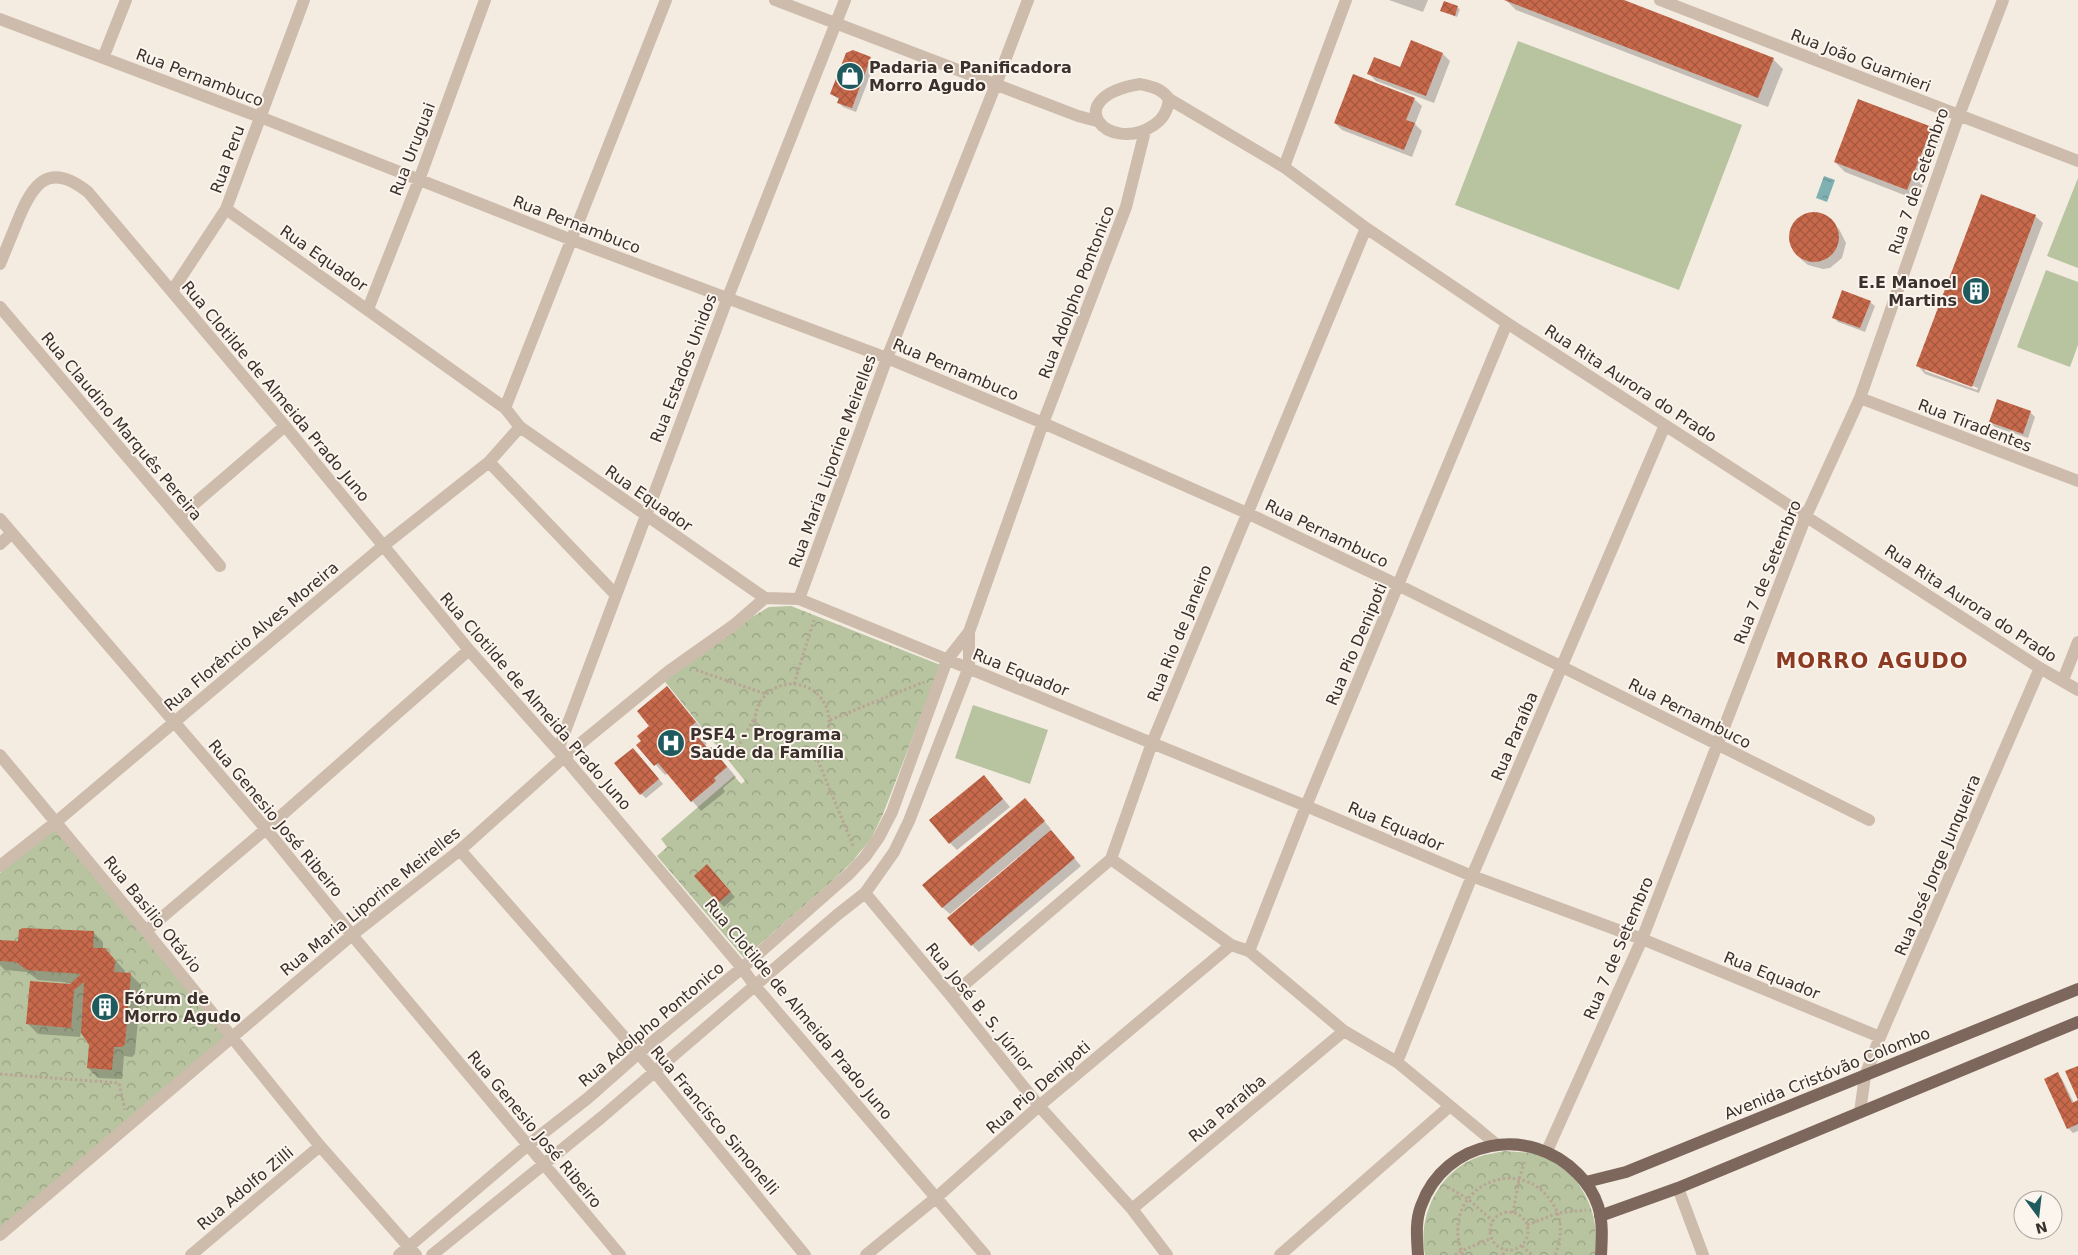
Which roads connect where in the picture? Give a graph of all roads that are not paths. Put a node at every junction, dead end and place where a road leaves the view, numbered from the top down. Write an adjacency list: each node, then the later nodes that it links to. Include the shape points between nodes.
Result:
1 (126, 0): 13 (street)
2 (304, 0): 17 (street, Rua Peru)
3 (485, 0): 22 (street, Rua Uruguai)
4 (666, 0): 25 (street)
5 (775, 0): 12 (street)
6 (846, 0): 12 (street, Rua Estados Unidos)
7 (1028, 0): 14 (street, Rua Maria Liporine Meirelles)
8 (1346, 0): 21 (street)
9 (2003, 0): 16 (street, Rua 7 de Setembro)
10 (1664, 1): 16 (street, Rua João Guarnieri)
11 (0, 19): 13 (street, Rua Pernambuco)
12 (836, 24): 14 (street); 28 (street, Rua Estados Unidos)
13 (103, 58): 17 (street, Rua Pernambuco)
14 (996, 84): 18 (street); 32 (street, Rua Maria Liporine Meirelles)
15 (1169, 99): 18 (street, via 1156,88 1140,84 1122,87 1110,92 1097,104 1094,112); 19 (street, via 1164,115); 21 (street, Rua Rita Aurora do Prado)
16 (1959, 115): 20 (street, Rua João Guarnieri); 33 (street, Rua 7 de Setembro)
17 (260, 117): 22 (street, Rua Pernambuco); 23 (street, Rua Peru)
18 (1097, 121): 19 (street, via 1112,131)
19 (1145, 131): 35 (street, Rua Adolpho Pontonico, via 1126,207)
20 (2078, 161)
21 (1284, 167): 24 (street, Rua Rita Aurora do Prado)
22 (419, 180): 25 (street, Rua Pernambuco); 30 (street, Rua Uruguai)
23 (226, 209): 27 (street, Rua Peru); 30 (street, Rua Equador)
24 (1366, 228): 31 (street, Rua Rita Aurora do Prado); 41 (street, Rua Rio de Janeiro)
25 (572, 240): 28 (street, Rua Pernambuco); 34 (street)
26 (0, 264): 27 (street, Rua Clotilde de Almeida Prado Juno, via 27,198 40,182 58,176 75,182 88,192)
27 (172, 291): 37 (street, Rua Clotilde de Almeida Prado Juno)
28 (728, 297): 32 (street, Rua Pernambuco); 42 (street, Rua Estados Unidos)
29 (0, 307): 44 (street, Rua Claudino Marquês Pereira)
30 (368, 309): 34 (street, Rua Equador)
31 (1507, 323): 36 (street, Rua Rita Aurora do Prado); 50 (street, Rua Pio Denipoti)
32 (887, 358): 35 (street, Rua Pernambuco); 53 (street, Rua Maria Liporine Meirelles)
33 (1860, 398): 40 (street, Rua Tiradentes); 43 (street, Rua 7 de Setembro)
34 (505, 408): 38 (street, Rua Equador)
35 (1044, 423): 41 (street, Rua Pernambuco); 54 (street, Rua Adolpho Pontonico)
36 (1665, 425): 43 (street, Rua Rita Aurora do Prado); 58 (street, Rua Paraíba)
37 (285, 426): 44 (street); 48 (street, Rua Clotilde de Almeida Prado Juno)
38 (520, 428): 39 (street, Rua Florêncio Alves Moreira); 42 (street, Rua Equador)
39 (490, 462): 48 (street, Rua Florêncio Alves Moreira); 51 (street)
40 (2078, 482)
41 (1247, 513): 50 (street, Rua Pernambuco); 64 (street, Rua Rio de Janeiro)
42 (644, 515): 51 (street, Rua Estados Unidos); 52 (street, Rua Equador)
43 (1806, 516): 60 (street, Rua Rita Aurora do Prado); 65 (street, Rua 7 de Setembro)
44 (179, 517): 49 (street, Rua Claudino Marquês Pereira)
45 (0, 519): 46 (street, Rua Genesio José Ribeiro)
46 (12, 533): 47 (street); 63 (street, Rua Genesio José Ribeiro)
47 (0, 544)
48 (383, 546): 56 (street, Rua Clotilde de Almeida Prado Juno); 63 (street, Rua Florêncio Alves Moreira)
49 (220, 566)
50 (1398, 586): 58 (street, Rua Pernambuco); 68 (street, Rua Pio Denipoti)
51 (616, 595): 66 (street, Rua Estados Unidos)
52 (765, 598): 53 (street, Rua Equador); 66 (street, Rua Maria Liporine Meirelles, via 734,625)
53 (799, 599): 57 (street, Rua Equador)
54 (969, 632): 57 (street, Rua Adolpho Pontonico); 59 (street, Rua Adolpho Pontonico)
55 (2078, 642): 61 (street)
56 (469, 650): 66 (street, Rua Clotilde de Almeida Prado Juno); 71 (street)
57 (947, 660): 59 (street, Rua Equador); 82 (street, Rua Adolpho Pontonico, via 892,812 879,837 849,874)
58 (1561, 666): 65 (street, Rua Pernambuco); 75 (street, Rua Paraíba)
59 (969, 667): 64 (street, Rua Equador); 76 (street, Rua Adolpho Pontonico, via 909,822 894,852)
60 (2040, 668): 61 (street, Rua Rita Aurora do Prado); 89 (street, Rua José Jorge Junqueira)
61 (2063, 680): 62 (street, Rua Rita Aurora do Prado)
62 (2078, 690)
63 (174, 722): 70 (street, Rua Florêncio Alves Moreira); 71 (street, Rua Genesio José Ribeiro)
64 (1152, 743): 68 (street, Rua Equador); 73 (street, Rua Rio de Janeiro)
65 (1717, 744): 69 (street, Rua Pernambuco); 79 (street, Rua 7 de Setembro)
66 (561, 753): 72 (street, Rua Maria Liporine Meirelles); 82 (street, Rua Clotilde de Almeida Prado Juno)
67 (0, 755): 70 (street, Rua Basilio Otávio)
68 (1306, 806): 75 (street, Rua Equador); 81 (street, Rua Pio Denipoti)
69 (1869, 820)
70 (56, 822): 74 (street, Rua Florêncio Alves Moreira); 77 (street, Rua Basilio Otávio)
71 (266, 829): 77 (street); 78 (street, Rua Genesio José Ribeiro)
72 (460, 850): 78 (street, Rua Maria Liporine Meirelles); 90 (street, Rua Francisco Simonelli)
73 (1111, 859): 80 (street); 85 (street, Rua Rio de Janeiro)
74 (0, 866)
75 (1472, 876): 79 (street, Rua Equador); 91 (street, Rua Paraíba)
76 (865, 893): 83 (street, Rua Adolpho Pontonico); 85 (street, Rua José B. S. Júnior)
77 (146, 930): 88 (street, Rua Basilio Otávio)
78 (352, 935): 88 (street, Rua Maria Liporine Meirelles); 100 (street, Rua Genesio José Ribeiro)
79 (1642, 939): 89 (street, Rua Equador); 102 (street, Rua 7 de Setembro)
80 (1231, 945): 81 (street); 95 (street, Rua Pio Denipoti)
81 (1249, 951): 87 (street)
82 (742, 968): 83 (street, Rua Clotilde de Almeida Prado Juno); 90 (street, Rua Adolpho Pontonico)
83 (755, 986): 92 (street, Rua Adolpho Pontonico); 106 (street, Rua Clotilde de Almeida Prado Juno)
84 (2078, 989): 93 (main road, Avenida Cristóvão Colombo)
85 (951, 996): 95 (street, Rua José B. S. Júnior)
86 (2078, 1022): 97 (main road)
87 (1344, 1031): 91 (street); 107 (street, Rua Paraíba)
88 (231, 1037): 101 (street, Rua Basilio Otávio); 109 (street, Rua Maria Liporine Meirelles)
89 (1880, 1037): 93 (street, Rua José Jorge Junqueira)
90 (638, 1053): 92 (street, Rua Francisco Simonelli); 94 (street, Rua Adolpho Pontonico)
91 (1397, 1062): 96 (street)
92 (654, 1070): 98 (street, Rua Adolpho Pontonico); 114 (street, Rua Francisco Simonelli)
93 (1865, 1076): 97 (street, Rua José Jorge Junqueira); 104 (main road, Avenida Cristóvão Colombo, via 1626,1172)
94 (588, 1098): 98 (street); 100 (street, Rua Adolpho Pontonico)
95 (1039, 1106): 106 (street, Rua Pio Denipoti); 107 (street, Rua José B. S. Júnior)
96 (1450, 1106): 99 (street); 118 (street)
97 (1860, 1112): 105 (main road)
98 (602, 1117): 103 (street, Rua Adolpho Pontonico)
99 (1496, 1144): 102 (main road, via 1522,1144); 119 (main road, via 1472,1151 1450,1164 1433,1183 1419,1214 1416,1230)
100 (528, 1145): 103 (street, Rua Genesio José Ribeiro); 110 (street, Rua Adolpho Pontonico)
101 (320, 1146): 110 (street, Rua Basilio Otávio); 111 (street, Rua Adolfo Zilli)
102 (1547, 1151): 104 (main road, via 1568,1164)
103 (543, 1164): 112 (street, Rua Adolpho Pontonico); 113 (street, Rua Genesio José Ribeiro)
104 (1586, 1182): 108 (main road, via 1598,1205)
105 (1678, 1188): 108 (main road); 121 (street)
106 (937, 1197): 115 (street, Rua Pio Denipoti); 116 (street, Rua Clotilde de Almeida Prado Juno)
107 (1132, 1209): 117 (street, Rua José B. S. Júnior)
108 (1596, 1212): 120 (main road, via 1603,1230)
109 (0, 1235)
110 (408, 1252)
111 (191, 1255)
112 (432, 1255)
113 (620, 1255)
114 (805, 1255)
115 (866, 1255)
116 (985, 1255)
117 (1168, 1255)
118 (1280, 1255)
119 (1418, 1255)
120 (1601, 1255)
121 (1703, 1255)

